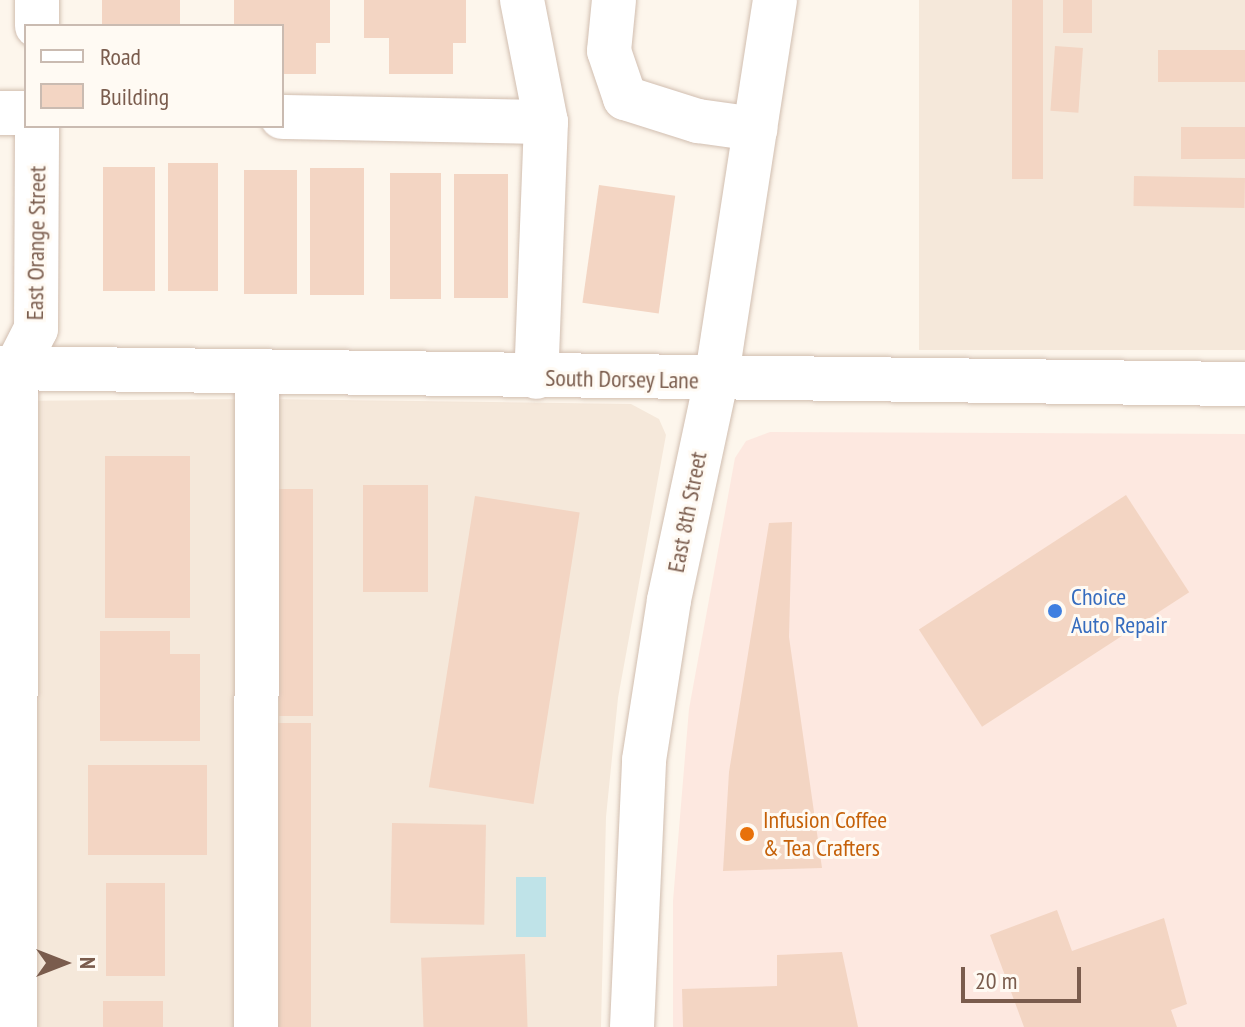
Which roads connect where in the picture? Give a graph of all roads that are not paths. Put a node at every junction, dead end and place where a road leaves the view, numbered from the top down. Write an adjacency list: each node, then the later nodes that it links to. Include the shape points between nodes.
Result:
1 (37, 0): 5 (street)
2 (522, 0): 9 (street)
3 (614, 0): 11 (street, via 609,51 625,98 698,121)
4 (775, 0): 11 (street, East 8th Street)
5 (37, 24)
6 (0, 113): 7 (street)
7 (24, 113)
8 (284, 117): 9 (street)
9 (546, 122): 14 (street)
10 (37, 128): 12 (street, East Orange Street, via 36,329)
11 (755, 129): 15 (street, East 8th Street)
12 (8, 368): 13 (street, South Dorsey Lane); 17 (street, East Orange Street)
13 (257, 373): 14 (street, South Dorsey Lane); 18 (street)
14 (536, 377): 15 (street, South Dorsey Lane)
15 (716, 381): 16 (street, South Dorsey Lane); 19 (street, East 8th Street, via 669,600 644,760)
16 (1245, 384)
17 (15, 1027)
18 (256, 1027)
19 (632, 1027)

